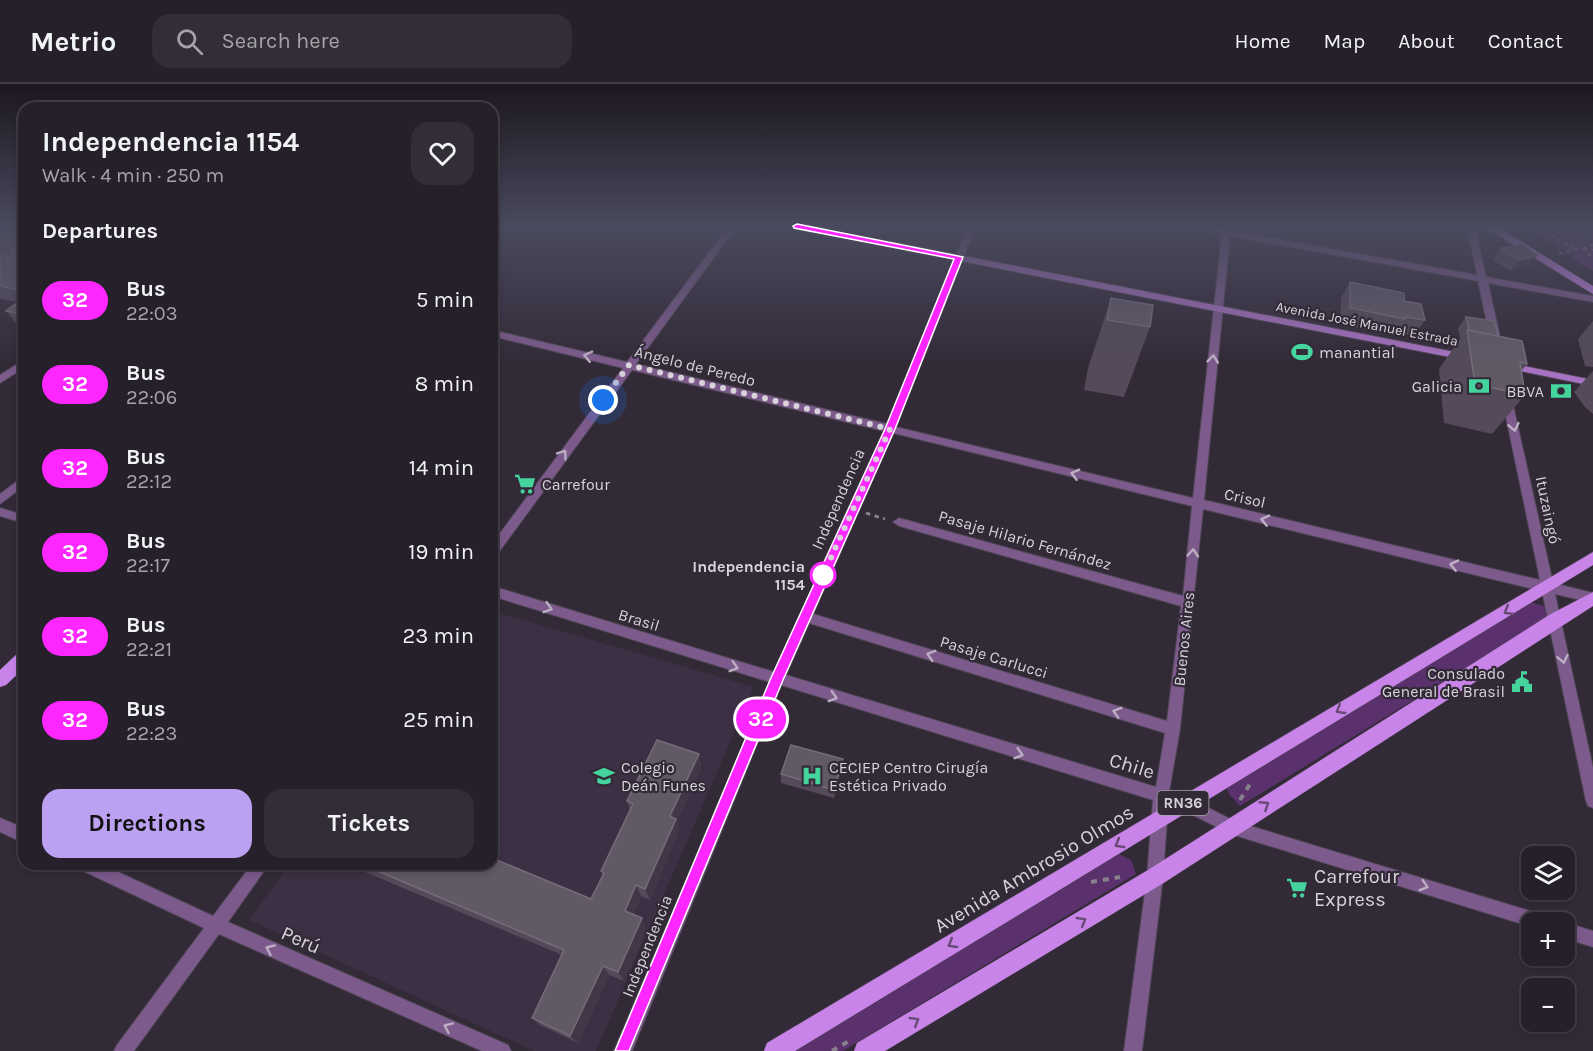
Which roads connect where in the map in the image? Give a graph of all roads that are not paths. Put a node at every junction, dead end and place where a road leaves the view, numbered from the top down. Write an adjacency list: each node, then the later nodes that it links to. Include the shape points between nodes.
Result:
1 (699, 271): 14 (street)
2 (953, 271): 19 (street, Independencia)
3 (1031, 271): 11 (main road, Avenida José Manuel Estrada)
4 (1222, 271): 11 (street, Buenos Aires)
5 (1443, 271): 8 (street)
6 (1481, 271): 8 (street, Ituzaingó)
7 (1560, 271): 9 (main road)
8 (1483, 279): 10 (street); 16 (street, Ituzaingó)
9 (1593, 291)
10 (1593, 299)
11 (1218, 308): 13 (main road, Avenida José Manuel Estrada); 22 (street, Buenos Aires, one-way to 11)
12 (498, 334): 14 (street, Ángelo de Peredo, one-way to 12)
13 (1477, 360)
14 (629, 365): 19 (street, Ángelo de Peredo); 26 (street, one-way to 14)
15 (18, 367): 17 (street)
16 (1503, 376): 18 (main road); 28 (street, Ituzaingó, one-way to 28)
17 (0, 380)
18 (1593, 383)
19 (890, 429): 22 (street, Crisol, one-way to 19); 32 (street, Independencia)
20 (18, 485): 21 (street)
21 (0, 500)
22 (1197, 504): 28 (street, Crisol, one-way to 22); 31 (street, Buenos Aires, one-way to 22)
23 (0, 512): 24 (street)
24 (18, 517)
25 (899, 522): 31 (street, Pasaje Hilario Fernández)
26 (498, 545)
27 (1593, 558): 28 (main road, Avenida Ambrosio Olmos / RN36)
28 (1548, 587): 30 (street, Crisol); 33 (street, Ituzaingó); 40 (main road, Avenida Ambrosio Olmos / RN36, one-way to 40)
29 (498, 593): 36 (street, Brasil, one-way to 36)
30 (1593, 598): 33 (main road, RN36)
31 (1188, 603): 37 (street, Buenos Aires)
32 (805, 617): 36 (street, Independencia); 37 (street, Pasaje Carlucci, one-way to 32)
33 (1555, 620): 39 (street, Ituzaingó, one-way to 39); 43 (main road, RN36, one-way to 33)
34 (18, 664): 35 (main road)
35 (0, 680)
36 (777, 680): 38 (street, Chile, one-way to 38); 54 (street, Independencia)
37 (1173, 729): 38 (street, Buenos Aires)
38 (1161, 796): 40 (street, Chile); 41 (street, Buenos Aires)
39 (1593, 801)
40 (1184, 803): 41 (main road, Avenida Ambrosio Olmos / RN36); 43 (street, Chile)
41 (1160, 819): 47 (street, Buenos Aires); 55 (main road, Avenida Ambrosio Olmos / RN36, one-way to 55)
42 (0, 825): 44 (street)
43 (1232, 827): 47 (main road, RN36); 48 (street, Chile, one-way to 48)
44 (18, 833)
45 (97, 870): 49 (street, Perú)
46 (257, 870): 49 (street)
47 (1155, 877): 56 (main road, RN36, one-way to 47); 57 (street, Buenos Aires)
48 (1521, 916)
49 (216, 925): 52 (street); 53 (street, Perú, one-way to 49)
50 (1575, 933): 51 (street)
51 (1593, 939)
52 (123, 1051)
53 (502, 1051)
54 (623, 1051)
55 (775, 1051)
56 (865, 1051)
57 (1133, 1051)

